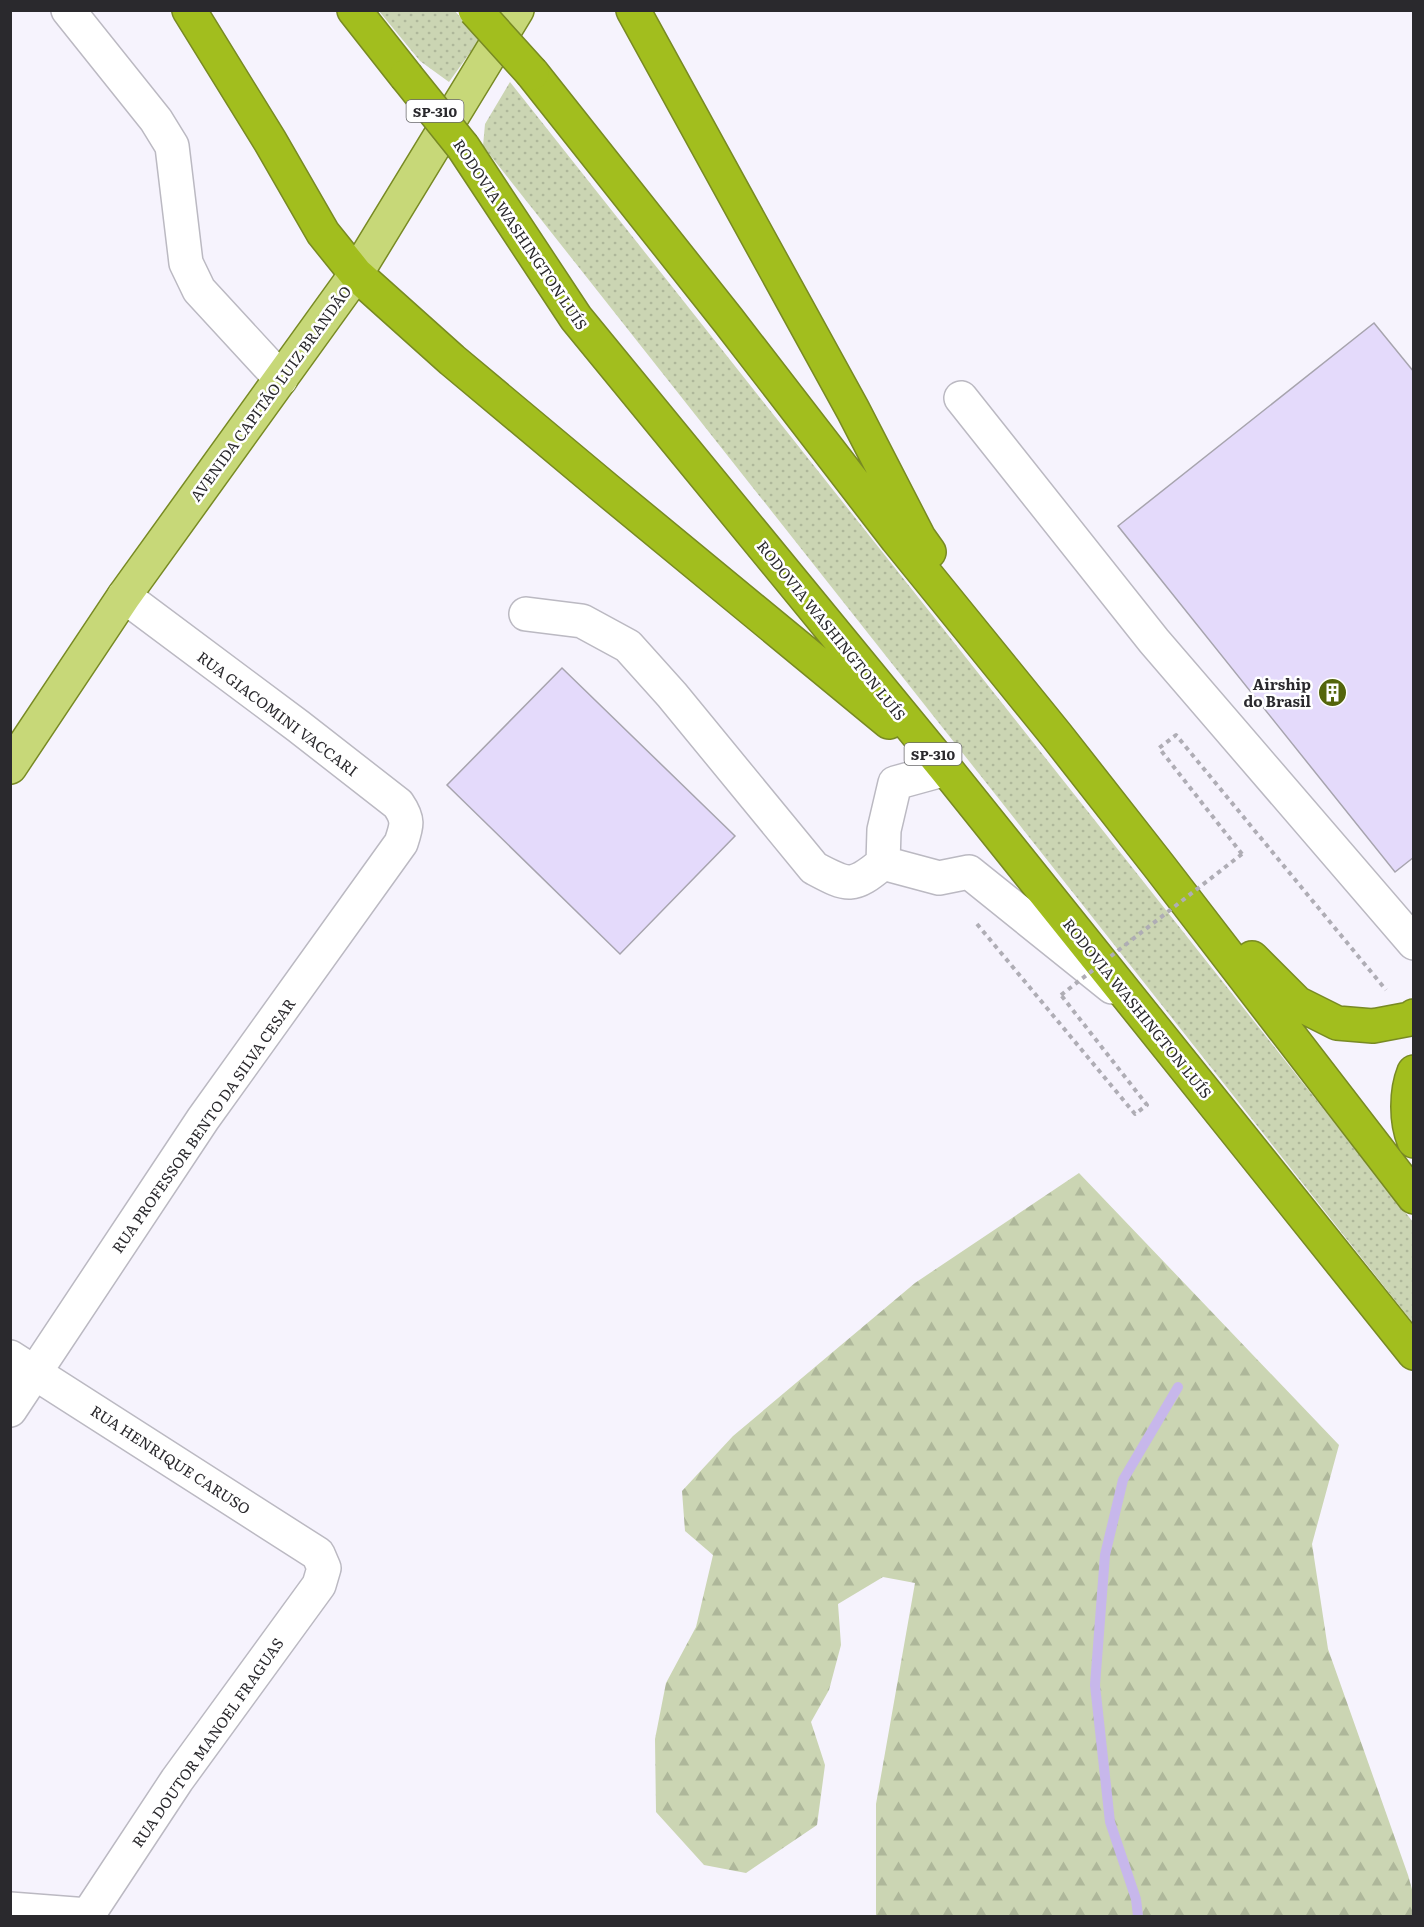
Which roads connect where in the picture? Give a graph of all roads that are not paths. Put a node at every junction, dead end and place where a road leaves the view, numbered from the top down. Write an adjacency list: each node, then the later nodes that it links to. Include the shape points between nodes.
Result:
1 (68, 10): 8 (street, via 156,120 172,146 186,263 199,290)
2 (189, 10): 7 (highway, via 323,233)
3 (354, 10): 14 (highway, RODOVIA WASHINGTON LUÍS / SP-310, bridge, via 463,147 576,318)
4 (475, 10): 12 (highway, bridge, via 532,73)
5 (517, 10): 7 (main road, AVENIDA CAPITÃO LUIZ BRANDÃO)
6 (633, 10): 12 (highway, via 919,538)
7 (356, 274): 8 (main road, AVENIDA CAPITÃO LUIZ BRANDÃO); 14 (highway, via 452,360)
8 (281, 379): 10 (main road, AVENIDA CAPITÃO LUIZ BRANDÃO)
9 (961, 398): 18 (street, via 1154,641)
10 (124, 596): 13 (main road, AVENIDA CAPITÃO LUIZ BRANDÃO); 15 (street, RUA GIACOMINI VACCARI, via 398,804 406,816)
11 (526, 614): 16 (street, via 582,621 628,646 814,868 840,882 854,883)
12 (1057, 736): 17 (highway)
13 (10, 767)
14 (946, 769): 16 (street, via 895,783 884,830); 19 (highway, RODOVIA WASHINGTON LUÍS / SP-310)
15 (402, 843): 25 (street, RUA PROFESSOR BENTO DA SILVA CESAR)
16 (883, 863): 19 (street, via 939,878 969,872)
17 (1159, 866): 20 (highway, via 1297,1003 1337,1023 1373,1026); 23 (highway)
18 (1413, 943)
19 (1138, 1008): 24 (highway, RODOVIA WASHINGTON LUÍS / SP-310)
20 (1412, 1017)
21 (1413, 1072): 22 (highway, via 1408,1103)
22 (1413, 1141)
23 (1413, 1197)
24 (1413, 1353)
25 (23, 1365): 26 (street, RUA PROFESSOR BENTO DA SILVA CESAR); 27 (street, RUA HENRIQUE CARUSO, via 318,1554)
26 (10, 1410)
27 (324, 1568): 29 (street, RUA DOUTOR MANOEL FRAGUAS, via 319,1584 177,1780)
28 (10, 1909): 29 (street, RUA DOUTOR MANOEL FRAGUAS)
29 (89, 1916)

